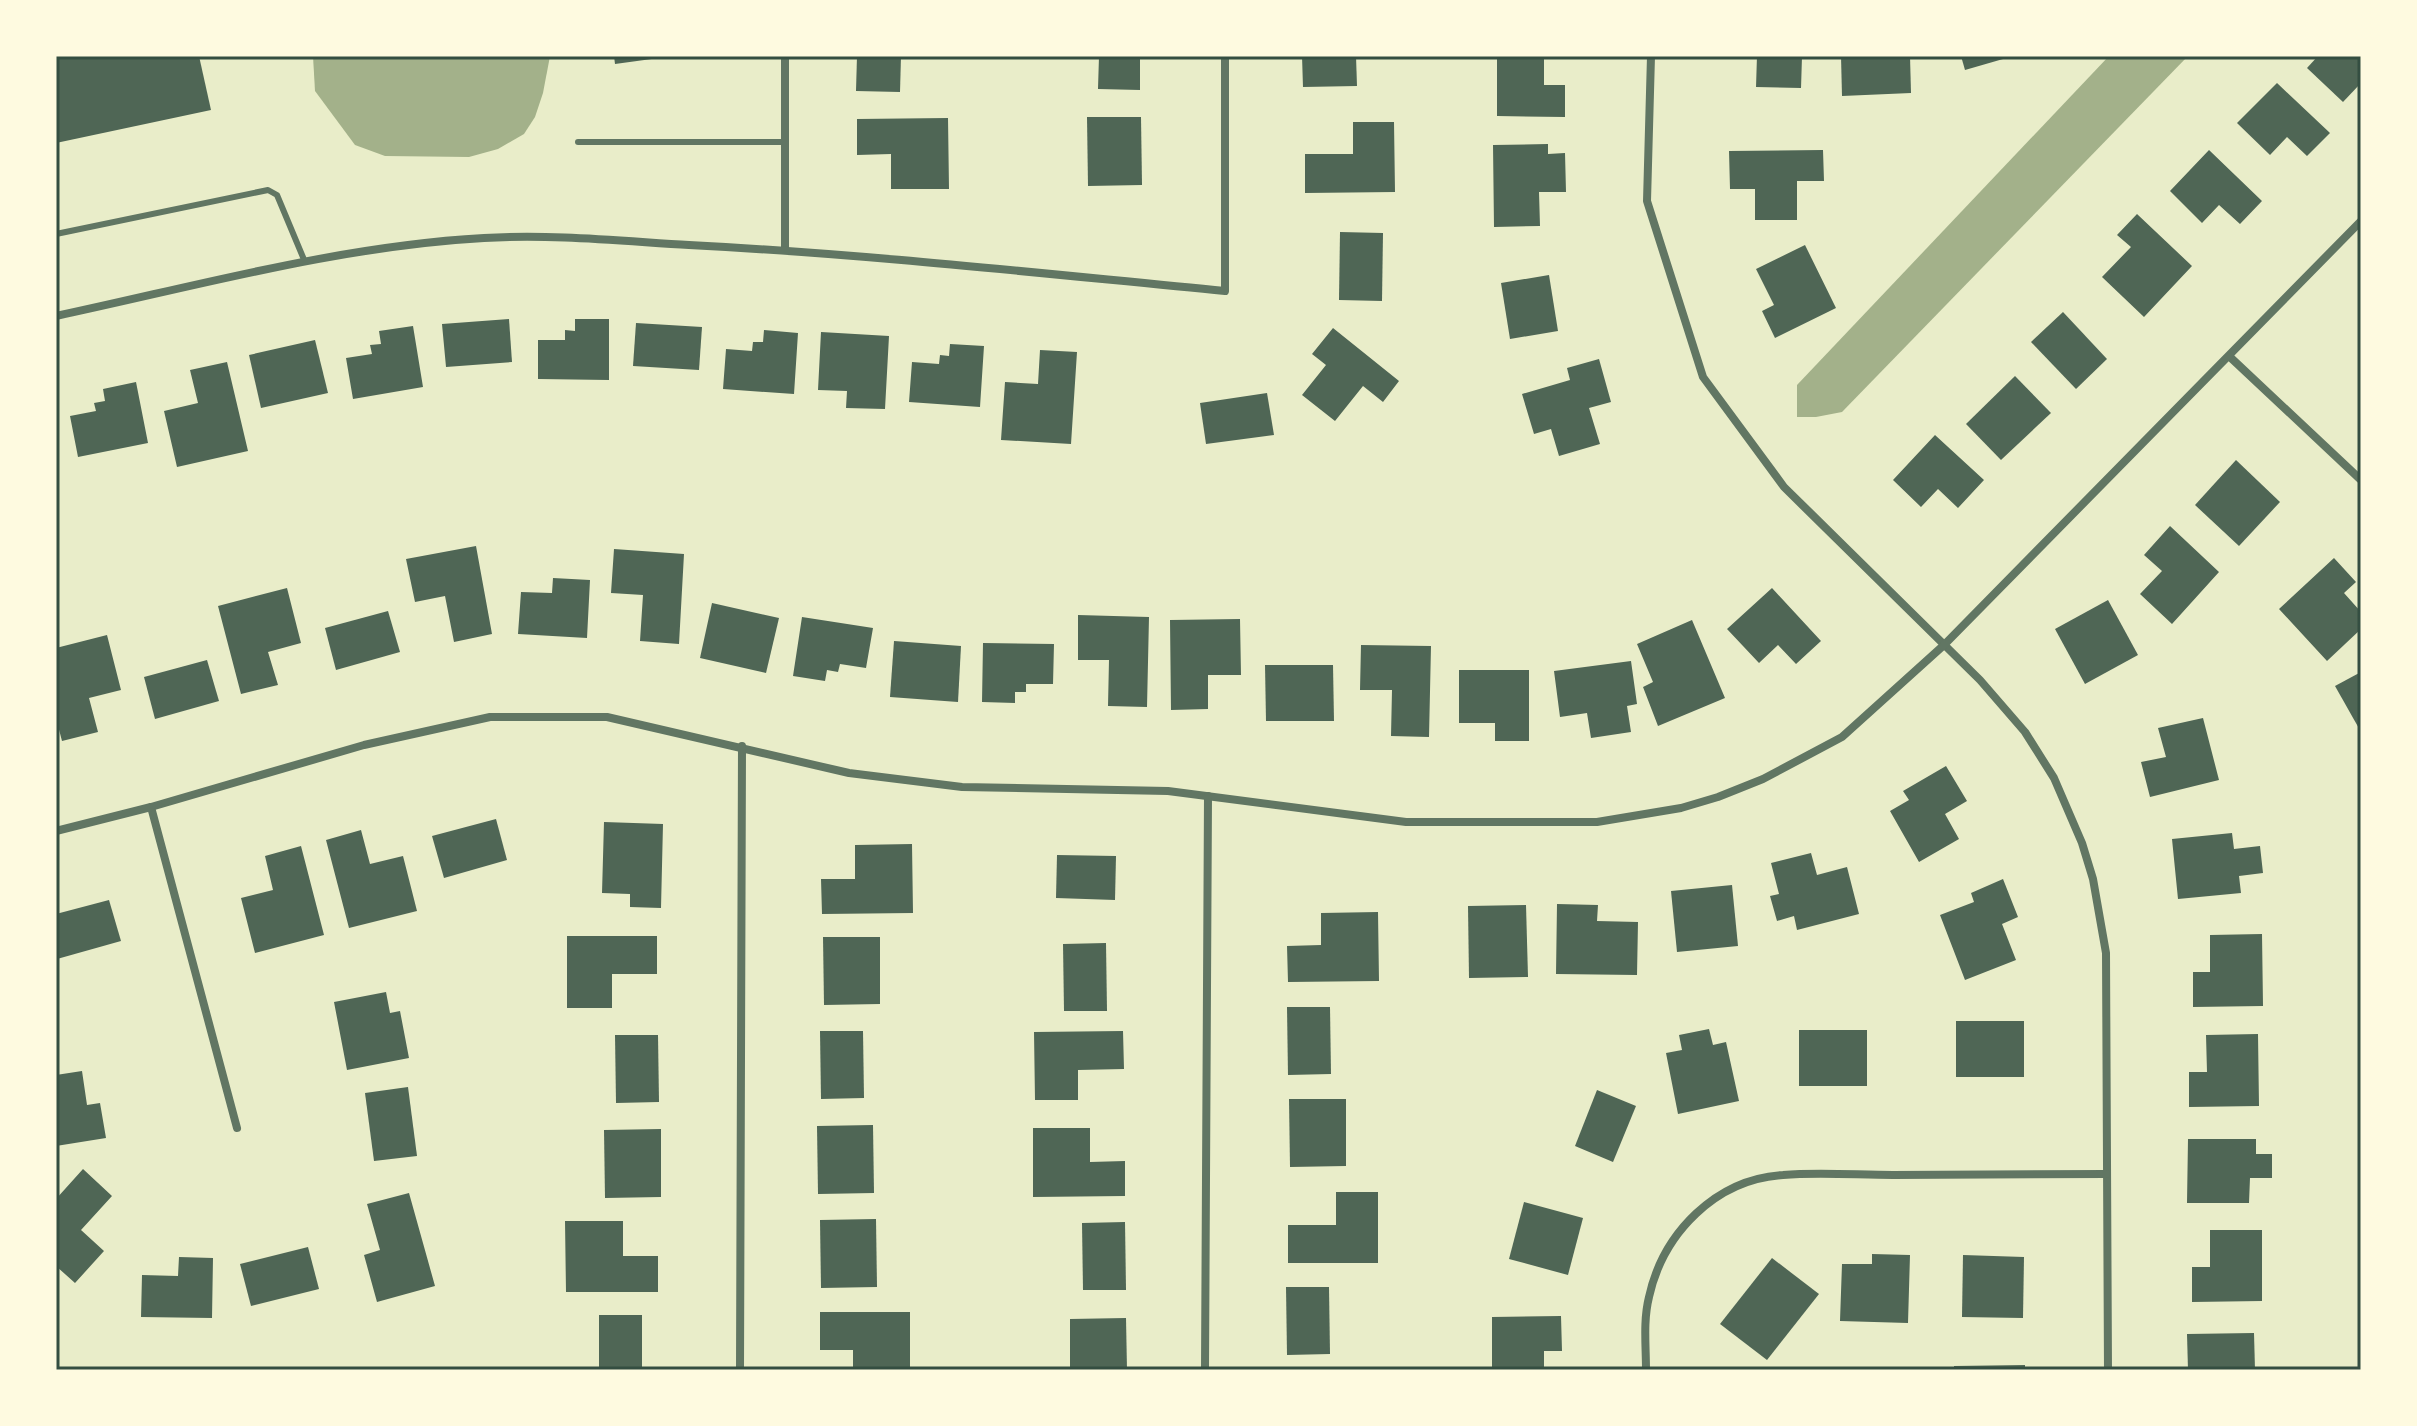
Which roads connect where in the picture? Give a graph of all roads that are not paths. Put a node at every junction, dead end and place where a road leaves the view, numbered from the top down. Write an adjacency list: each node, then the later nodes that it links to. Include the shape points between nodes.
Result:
1 (785, 56): 5 (street)
2 (1225, 56): 8 (street, via 1225,291)
3 (1651, 56): 13 (street, via 1647,201 1703,377 1784,487)
4 (578, 142): 5 (lane)
5 (785, 142): 8 (street)
6 (2361, 221): 11 (street)
7 (56, 234): 9 (lane, via 268,190 277,195)
8 (785, 250): 9 (street, via 484,238)
9 (305, 262): 10 (street)
10 (56, 316)
11 (2230, 357): 12 (street); 13 (street)
12 (2361, 480)
13 (1944, 645): 15 (street, via 1842,737 1718,797 1638,816 1597,822 1447,823 1358,817); 19 (street, via 2025,732 2070,813 2093,879 2106,953)
14 (742, 746): 15 (street, via 849,773 962,787); 16 (street, via 607,717 490,717 364,745); 20 (street)
15 (1208, 796): 21 (street)
16 (151, 807): 17 (street); 18 (street)
17 (56, 831)
18 (237, 1128)
19 (2106, 1174): 22 (street, via 1781,1175 1726,1191 1699,1209 1658,1268 1645,1322); 23 (street)
20 (740, 1370)
21 (1205, 1370)
22 (1646, 1370)
23 (2108, 1370)

